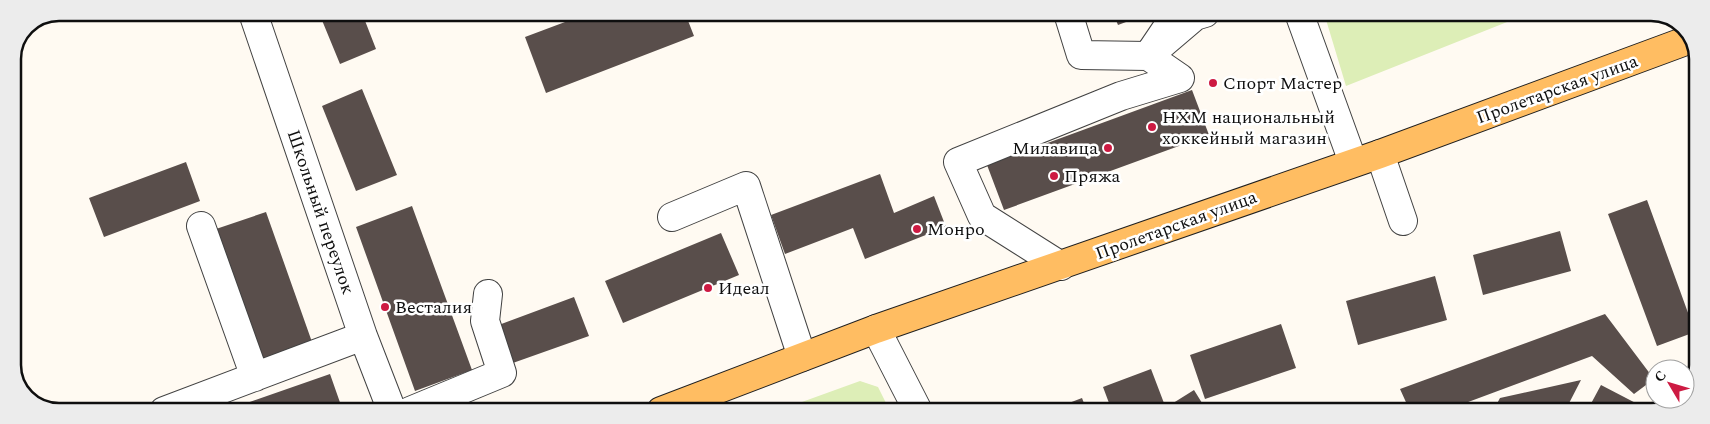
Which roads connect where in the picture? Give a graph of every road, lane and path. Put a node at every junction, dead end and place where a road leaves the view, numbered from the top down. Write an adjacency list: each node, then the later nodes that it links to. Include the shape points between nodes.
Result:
1 (257, 21): 16 (street, Школьный переулок)
2 (1070, 21): 7 (street, via 1081,55)
3 (1172, 21): 7 (street)
4 (1189, 21): 7 (street)
5 (1302, 21): 9 (street)
6 (1684, 42): 8 (main road, Пролетарская улица)
7 (1148, 56): 13 (street, via 1180,78 1121,96 958,162 982,216)
8 (1380, 154): 9 (main road, Пролетарская улица); 11 (street)
9 (1353, 162): 13 (main road, Пролетарская улица)
10 (672, 217): 17 (street, via 746,186)
11 (1403, 221)
12 (201, 226): 18 (street)
13 (1061, 266): 15 (main road, Пролетарская улица)
14 (488, 294): 21 (street, via 485,321 502,373)
15 (876, 329): 17 (main road, Пролетарская улица); 23 (street)
16 (363, 336): 18 (street); 20 (street, Школьный переулок)
17 (802, 357): 22 (main road, Пролетарская улица)
18 (255, 378): 19 (street)
19 (186, 403)
20 (389, 403)
21 (429, 403)
22 (681, 403)
23 (914, 403)

